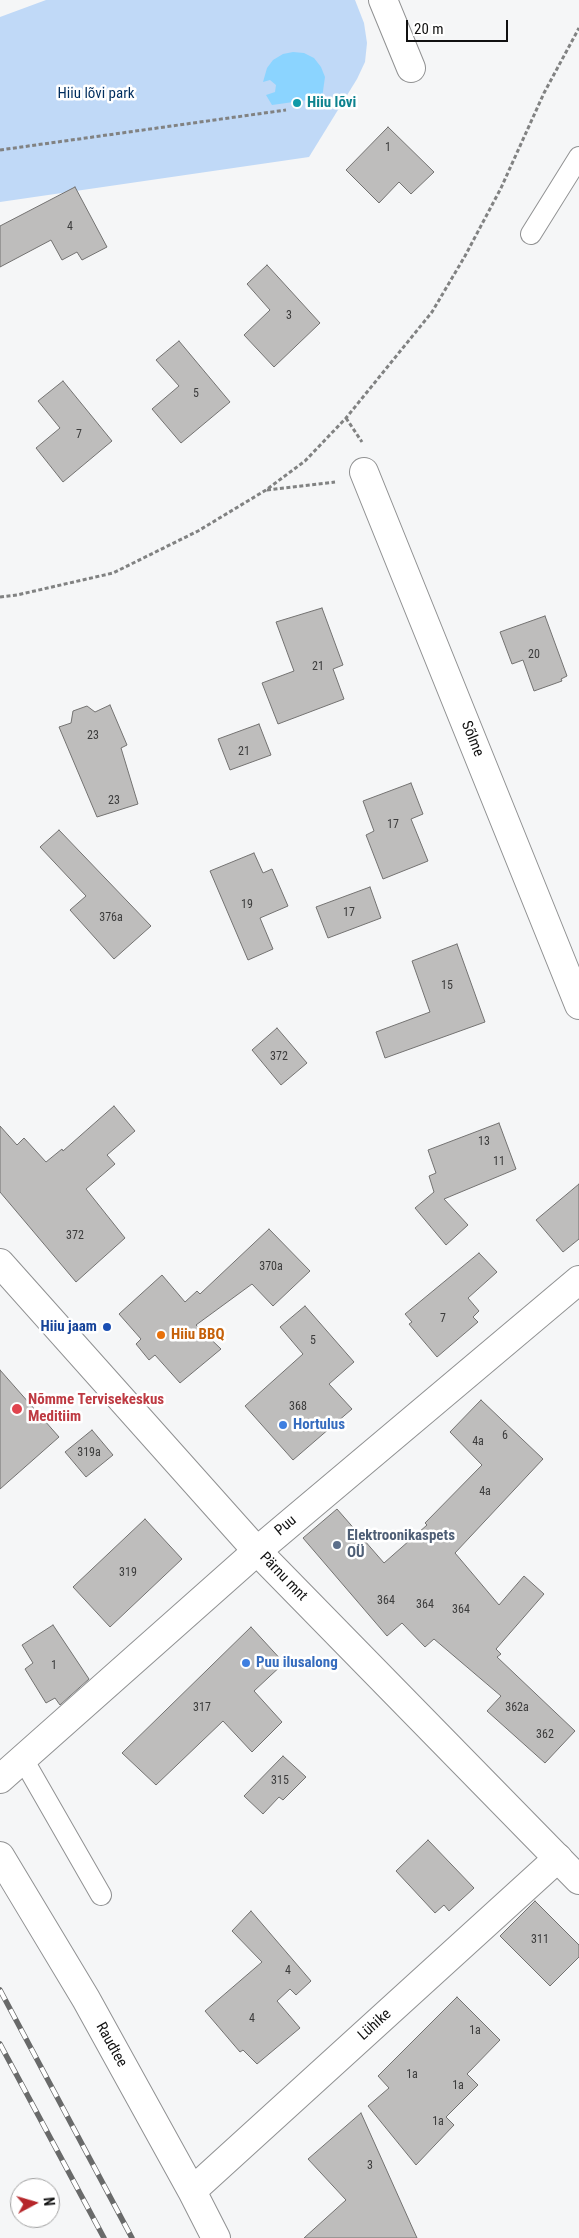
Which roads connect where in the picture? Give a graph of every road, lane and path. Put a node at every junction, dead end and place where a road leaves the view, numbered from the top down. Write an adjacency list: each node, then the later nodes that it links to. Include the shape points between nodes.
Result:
1 (383, 0): 3 (street)
2 (579, 28): 9 (path, via 544,93 501,188 432,312 339,425 305,461)
3 (411, 68)
4 (286, 110): 5 (path)
5 (0, 150)
6 (579, 157): 7 (lane)
7 (531, 234)
8 (353, 477): 9 (path); 11 (street, Sõlme)
9 (266, 490): 10 (path, via 198,531 114,573)
10 (0, 597)
11 (579, 1006)
12 (0, 1263): 14 (street, Pärnu mnt)
13 (579, 1280): 14 (street, Puu)
14 (257, 1551): 15 (street, Puu); 18 (street, Pärnu mnt)
15 (23, 1758): 16 (street, Puu); 20 (lane)
16 (0, 1779)
17 (0, 1856): 21 (street, Raudtee, via 86,1999)
18 (558, 1858): 19 (street, Pärnu mnt); 21 (street, Lühike)
19 (579, 1880)
20 (100, 1895)
21 (192, 2191): 22 (street, Raudtee)
22 (216, 2238)

